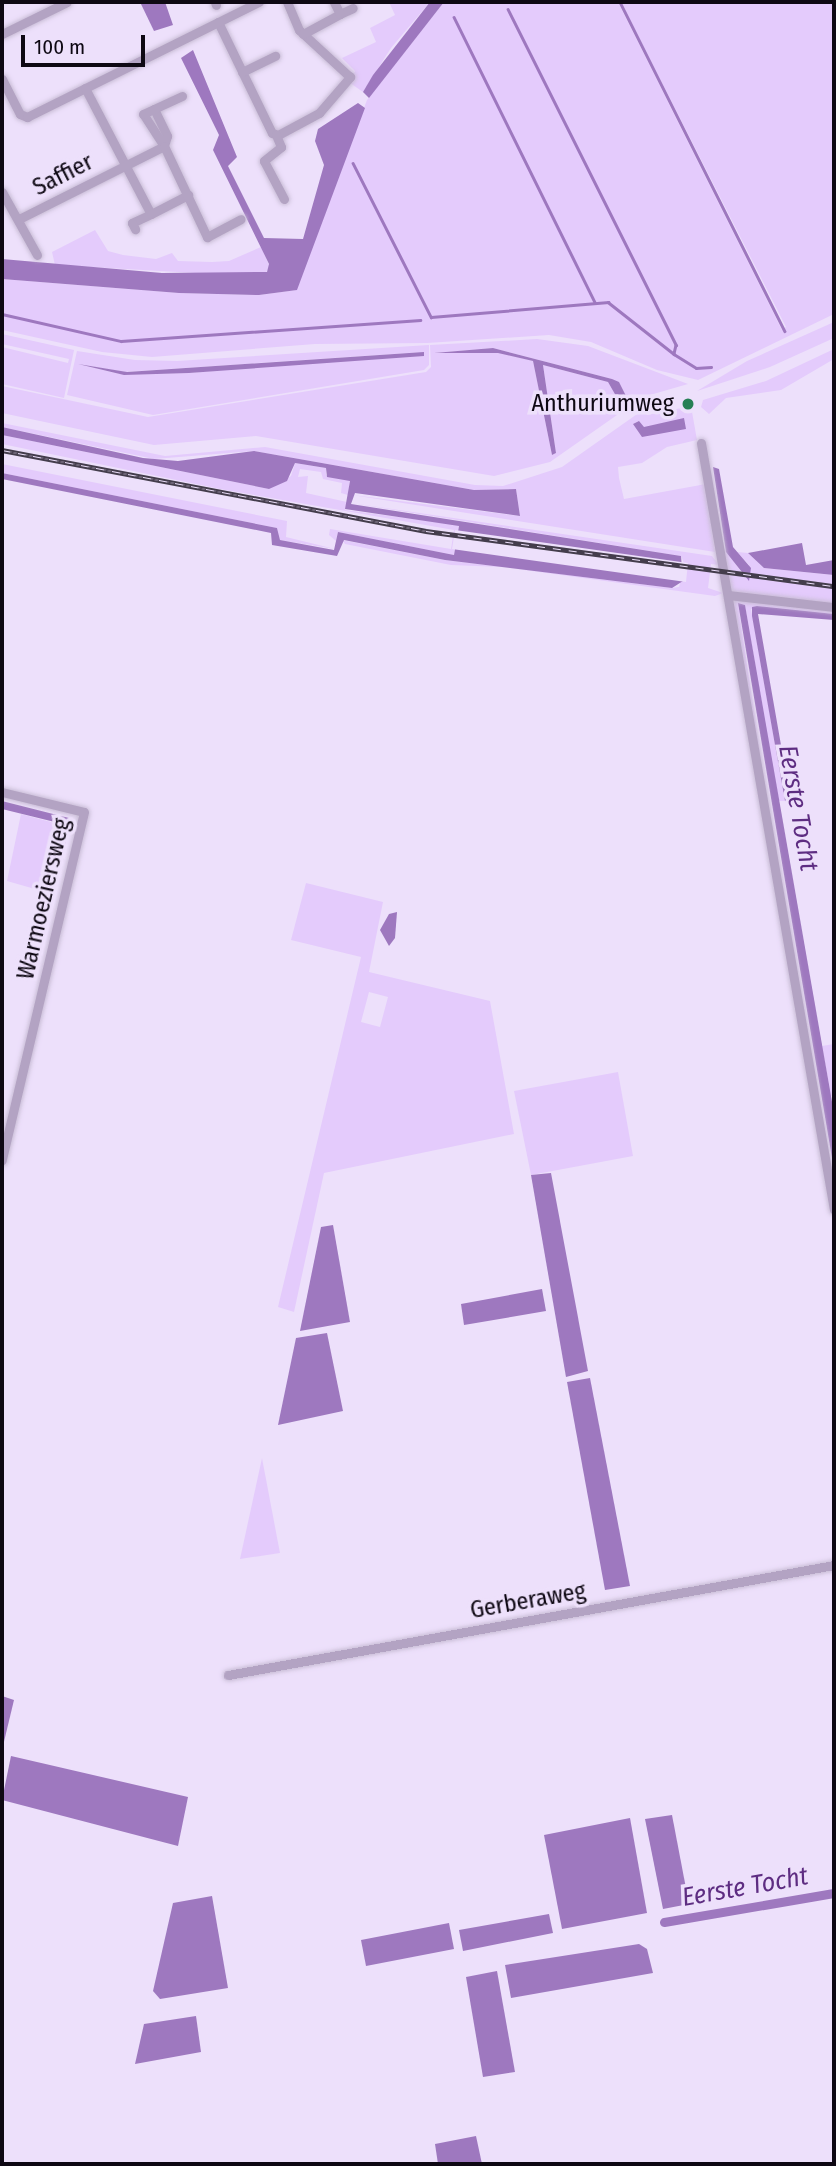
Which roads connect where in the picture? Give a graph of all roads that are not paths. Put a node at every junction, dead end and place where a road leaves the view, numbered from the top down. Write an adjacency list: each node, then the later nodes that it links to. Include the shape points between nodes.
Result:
1 (259, 2): 7 (street)
2 (287, 2): 9 (street)
3 (334, 2): 6 (street)
4 (61, 3): 8 (street)
5 (353, 8): 6 (street)
6 (340, 14): 9 (street)
7 (218, 22): 11 (street); 13 (street)
8 (2, 34)
9 (303, 34): 15 (street, via 350,77 319,113)
10 (275, 56): 11 (street)
11 (242, 72): 15 (street)
12 (2, 79): 13 (street, via 24,117)
13 (85, 88): 17 (street, Saffier)
14 (182, 96): 16 (street, via 154,109 167,136)
15 (276, 135): 20 (street, via 281,147 264,161)
16 (164, 146): 17 (street, Saffier); 19 (street)
17 (124, 166): 21 (street, Saffier); 22 (street, Saffier)
18 (2, 192): 22 (street)
19 (188, 195): 21 (street); 23 (street, via 207,237)
20 (284, 199)
21 (151, 214): 24 (street, via 132,223)
22 (19, 219): 25 (street)
23 (241, 219)
24 (135, 229)
25 (37, 255)
26 (701, 443): 27 (street)
27 (728, 595): 28 (street); 31 (street)
28 (834, 607)
29 (2, 792): 30 (street, Warmoeziersweg, via 84,812)
30 (2, 1160)
31 (834, 1210)
32 (834, 1565): 33 (street, Gerberaweg)
33 (228, 1675)

